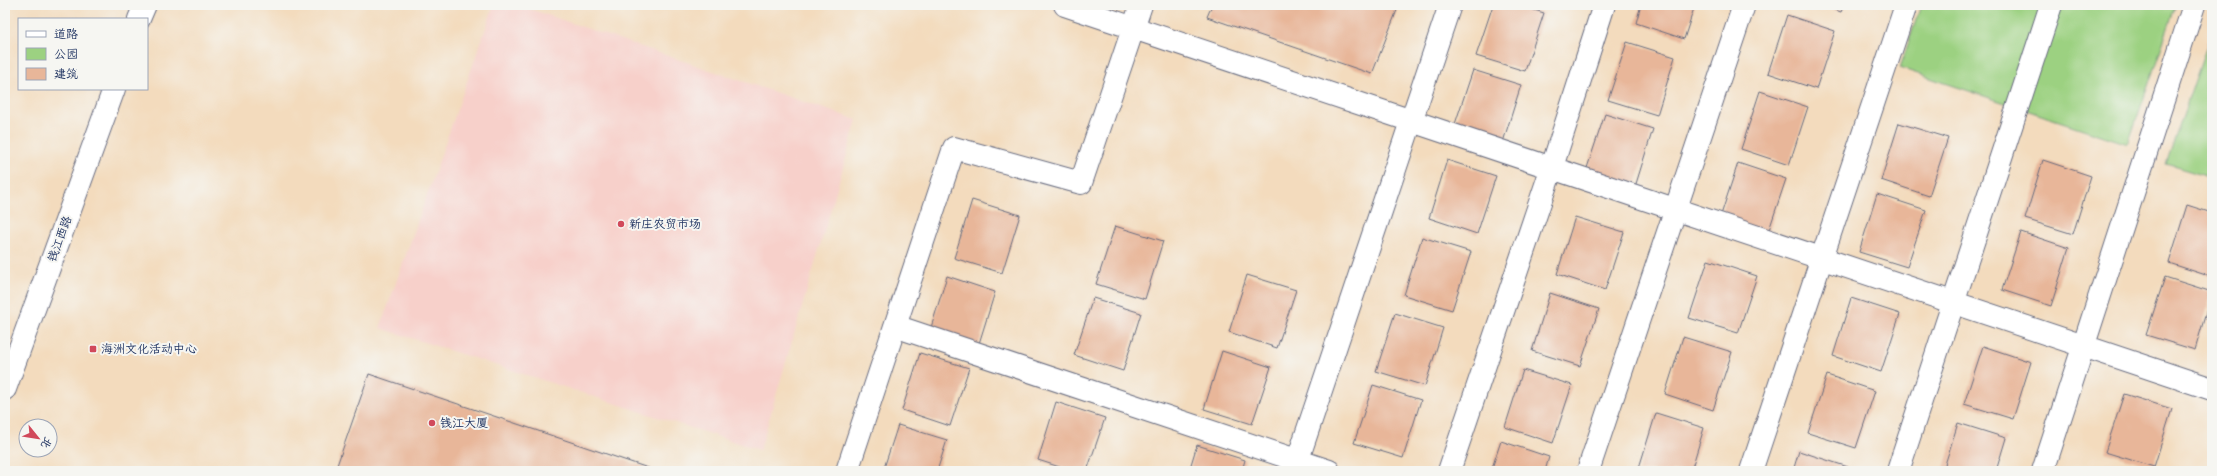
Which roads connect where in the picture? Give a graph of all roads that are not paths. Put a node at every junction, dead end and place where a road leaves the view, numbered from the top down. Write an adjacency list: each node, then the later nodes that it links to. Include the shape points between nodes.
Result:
1 (145, 5): 10 (street)
2 (1065, 5): 11 (street)
3 (1141, 5): 11 (street)
4 (1450, 5): 13 (street)
5 (1604, 5): 14 (street)
6 (1744, 5): 15 (street)
7 (1906, 5): 16 (street)
8 (2051, 5): 17 (street)
9 (2194, 5): 19 (street)
10 (140, 18)
11 (1133, 27): 13 (street); 18 (street, via 1081,183 954,148)
12 (114, 90): 20 (street, 钱江西路)
13 (1412, 121): 14 (street); 22 (street)
14 (1552, 167): 15 (street); 25 (street)
15 (1675, 208): 16 (street); 26 (street)
16 (1822, 258): 17 (street); 27 (street)
17 (1954, 302): 19 (street); 28 (street)
18 (895, 326): 22 (street); 23 (street)
19 (2082, 345): 21 (street); 29 (street)
20 (5, 389)
21 (2212, 389)
22 (1295, 466): 24 (street)
23 (846, 471)
24 (1329, 471)
25 (1449, 471)
26 (1588, 471)
27 (1751, 471)
28 (1898, 471)
29 (2042, 471)

